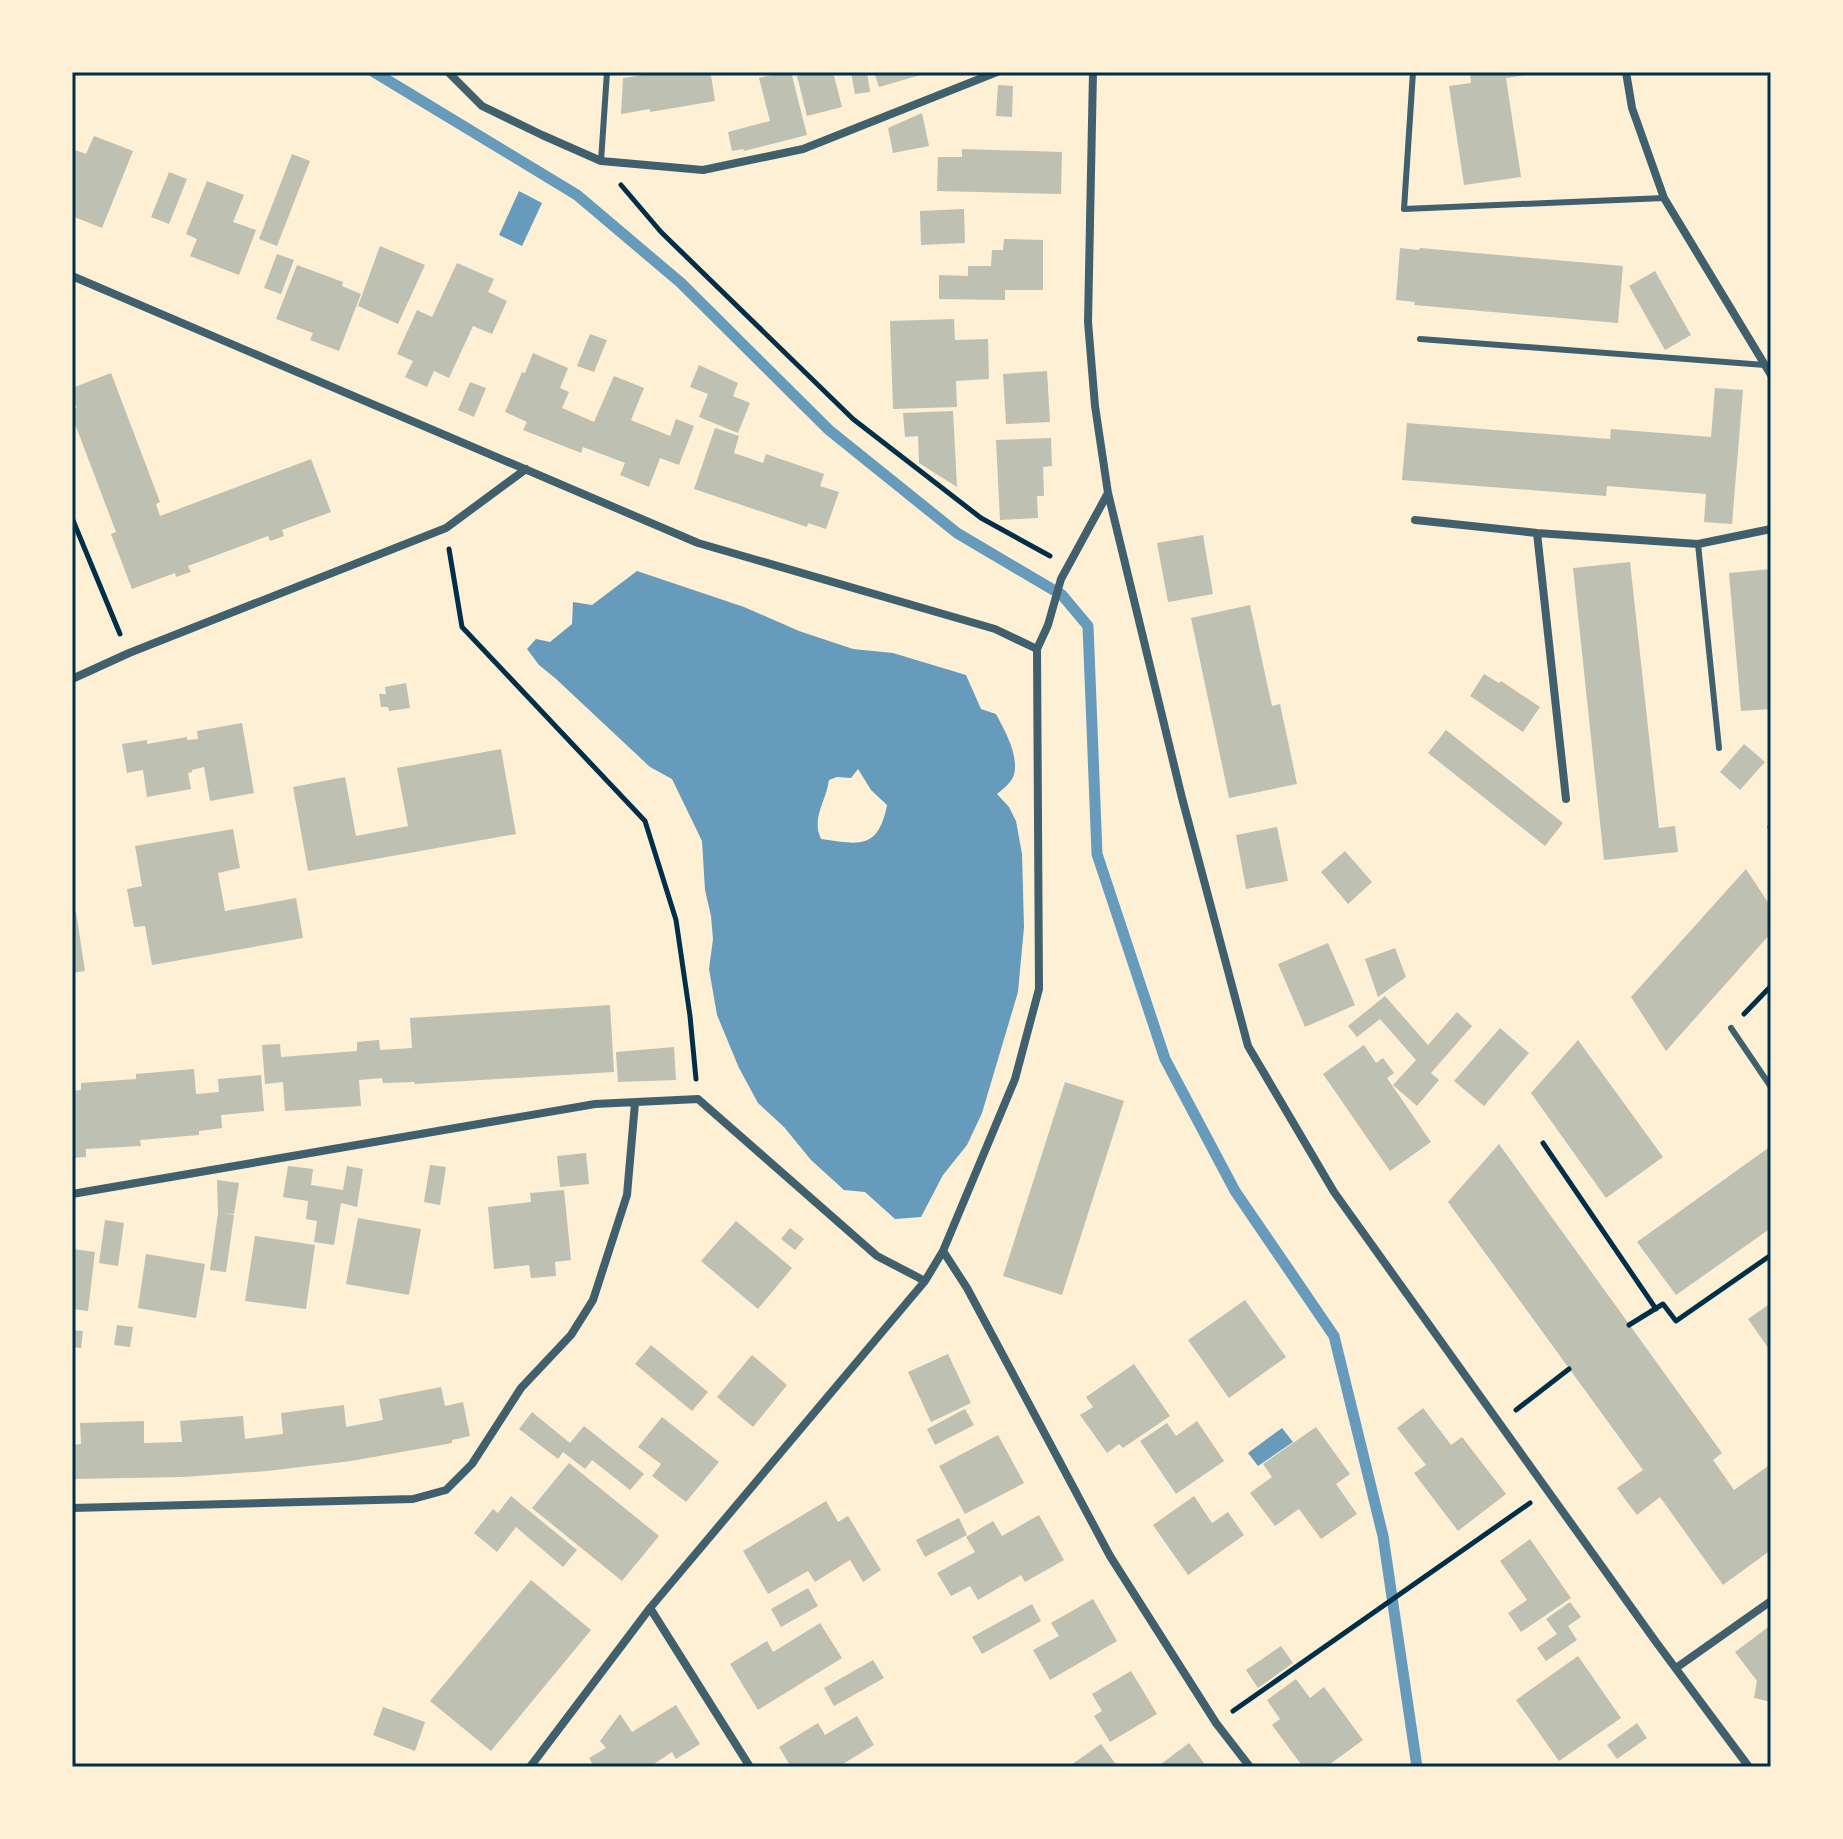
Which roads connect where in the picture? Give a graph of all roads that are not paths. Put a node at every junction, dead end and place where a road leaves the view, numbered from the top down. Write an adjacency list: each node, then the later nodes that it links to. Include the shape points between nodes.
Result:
1 (448, 72): 7 (street, via 482,106)
2 (607, 72): 7 (lane)
3 (997, 72): 7 (street, via 803,149 703,170)
4 (1093, 72): 14 (street, via 1088,322)
5 (1413, 72): 8 (lane, via 1404,209)
6 (1626, 72): 8 (street, via 1632,108)
7 (601, 161)
8 (1664, 198): 11 (street)
9 (72, 276): 13 (street)
10 (1420, 339): 11 (lane)
11 (1765, 365): 12 (street)
12 (1771, 375)
13 (526, 469): 19 (street, via 698,543 995,629); 20 (street, via 446,528)
14 (1108, 493): 19 (street, via 1061,579); 32 (street, via 1248,1046 1334,1192)
15 (1415, 520): 17 (street)
16 (1771, 529): 18 (street)
17 (1537, 533): 18 (street); 22 (street)
18 (1698, 544): 21 (lane)
19 (1037, 649): 27 (street, via 1039,989 1015,1079)
20 (72, 679)
21 (1719, 748)
22 (1566, 799)
23 (1731, 1028): 24 (lane)
24 (1771, 1087)
25 (635, 1103): 26 (street, via 595,1104); 28 (street, via 698,1099 877,1256); 29 (street, via 627,1195 593,1300 571,1335 521,1388 472,1464 446,1490 413,1499)
26 (72, 1194)
27 (943, 1251): 28 (street); 35 (street, via 1110,1556 1216,1723)
28 (925, 1281): 31 (street)
29 (72, 1508)
30 (1771, 1601): 32 (street)
31 (650, 1608): 33 (street); 34 (street)
32 (1676, 1668): 36 (street)
33 (530, 1767)
34 (750, 1767)
35 (1250, 1767)
36 (1749, 1767)

